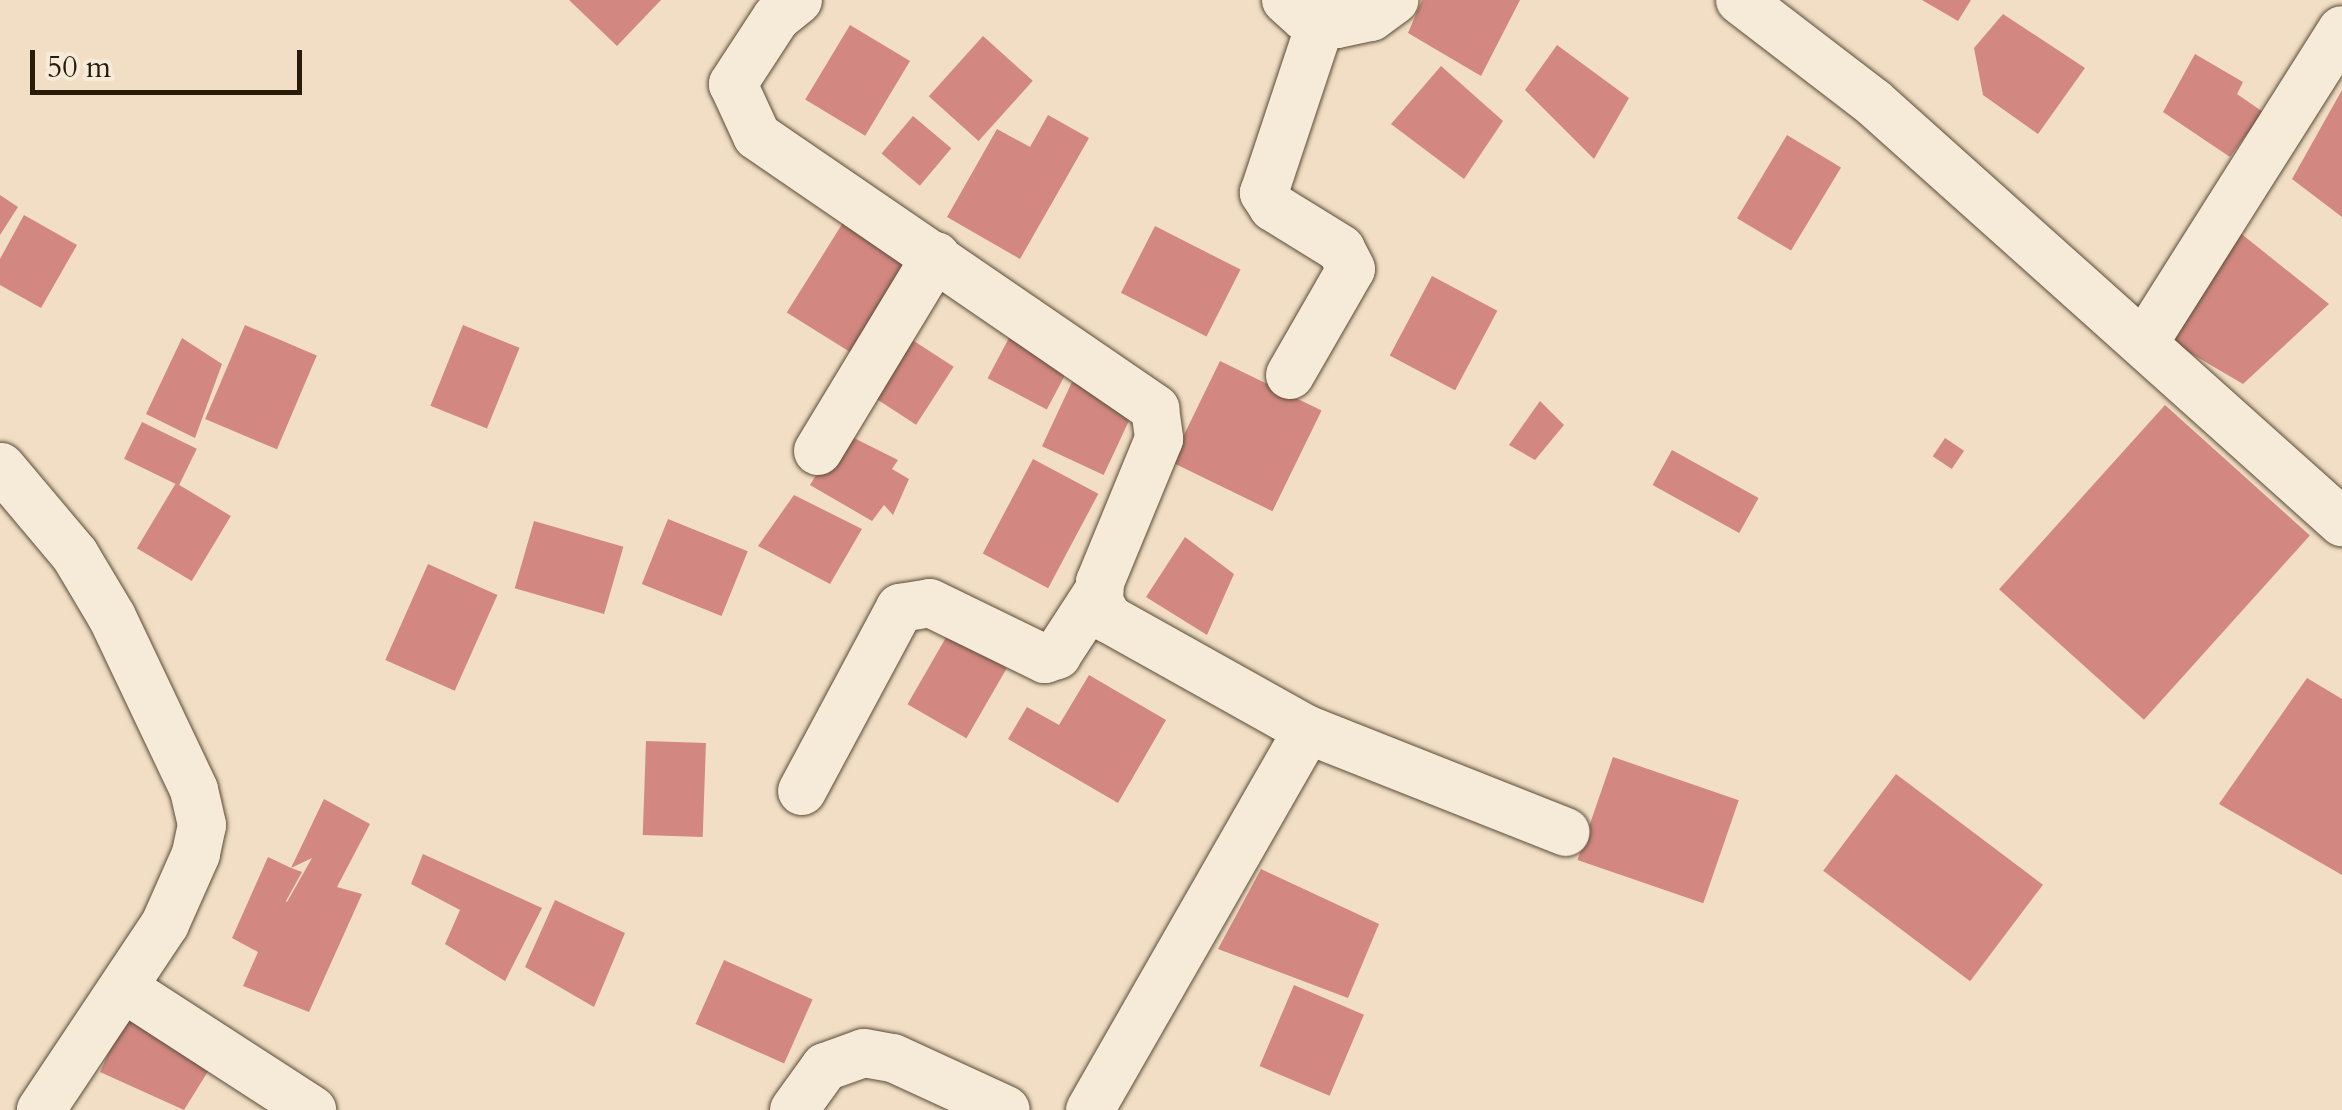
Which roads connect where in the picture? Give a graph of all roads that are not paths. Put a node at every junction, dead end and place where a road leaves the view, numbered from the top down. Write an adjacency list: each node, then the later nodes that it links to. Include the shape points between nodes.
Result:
1 (798, 0): 6 (street, via 776,18 733,84 757,136)
2 (1394, 0): 4 (street, via 1354,23)
3 (1740, 0): 7 (street, via 1873,102)
4 (1303, 11): 8 (street, via 1264,194 1273,207 1341,249 1351,269)
5 (2342, 30): 7 (street)
6 (936, 256): 9 (street); 12 (street, via 1155,409 1159,440)
7 (2144, 343): 11 (street)
8 (1290, 375)
9 (818, 451)
10 (0, 466): 16 (street, via 76,555 200,808 200,840 182,891)
11 (2342, 522)
12 (1098, 592): 13 (street, via 1109,619); 14 (street, via 1057,656 1046,660 930,603 900,608)
13 (1308, 730): 15 (street); 21 (street)
14 (802, 791)
15 (1566, 832)
16 (124, 990): 17 (street); 18 (street)
17 (41, 1110)
18 (312, 1110)
19 (794, 1110): 20 (street, via 825,1067 864,1054 893,1058)
20 (1006, 1110)
21 (1090, 1110)

